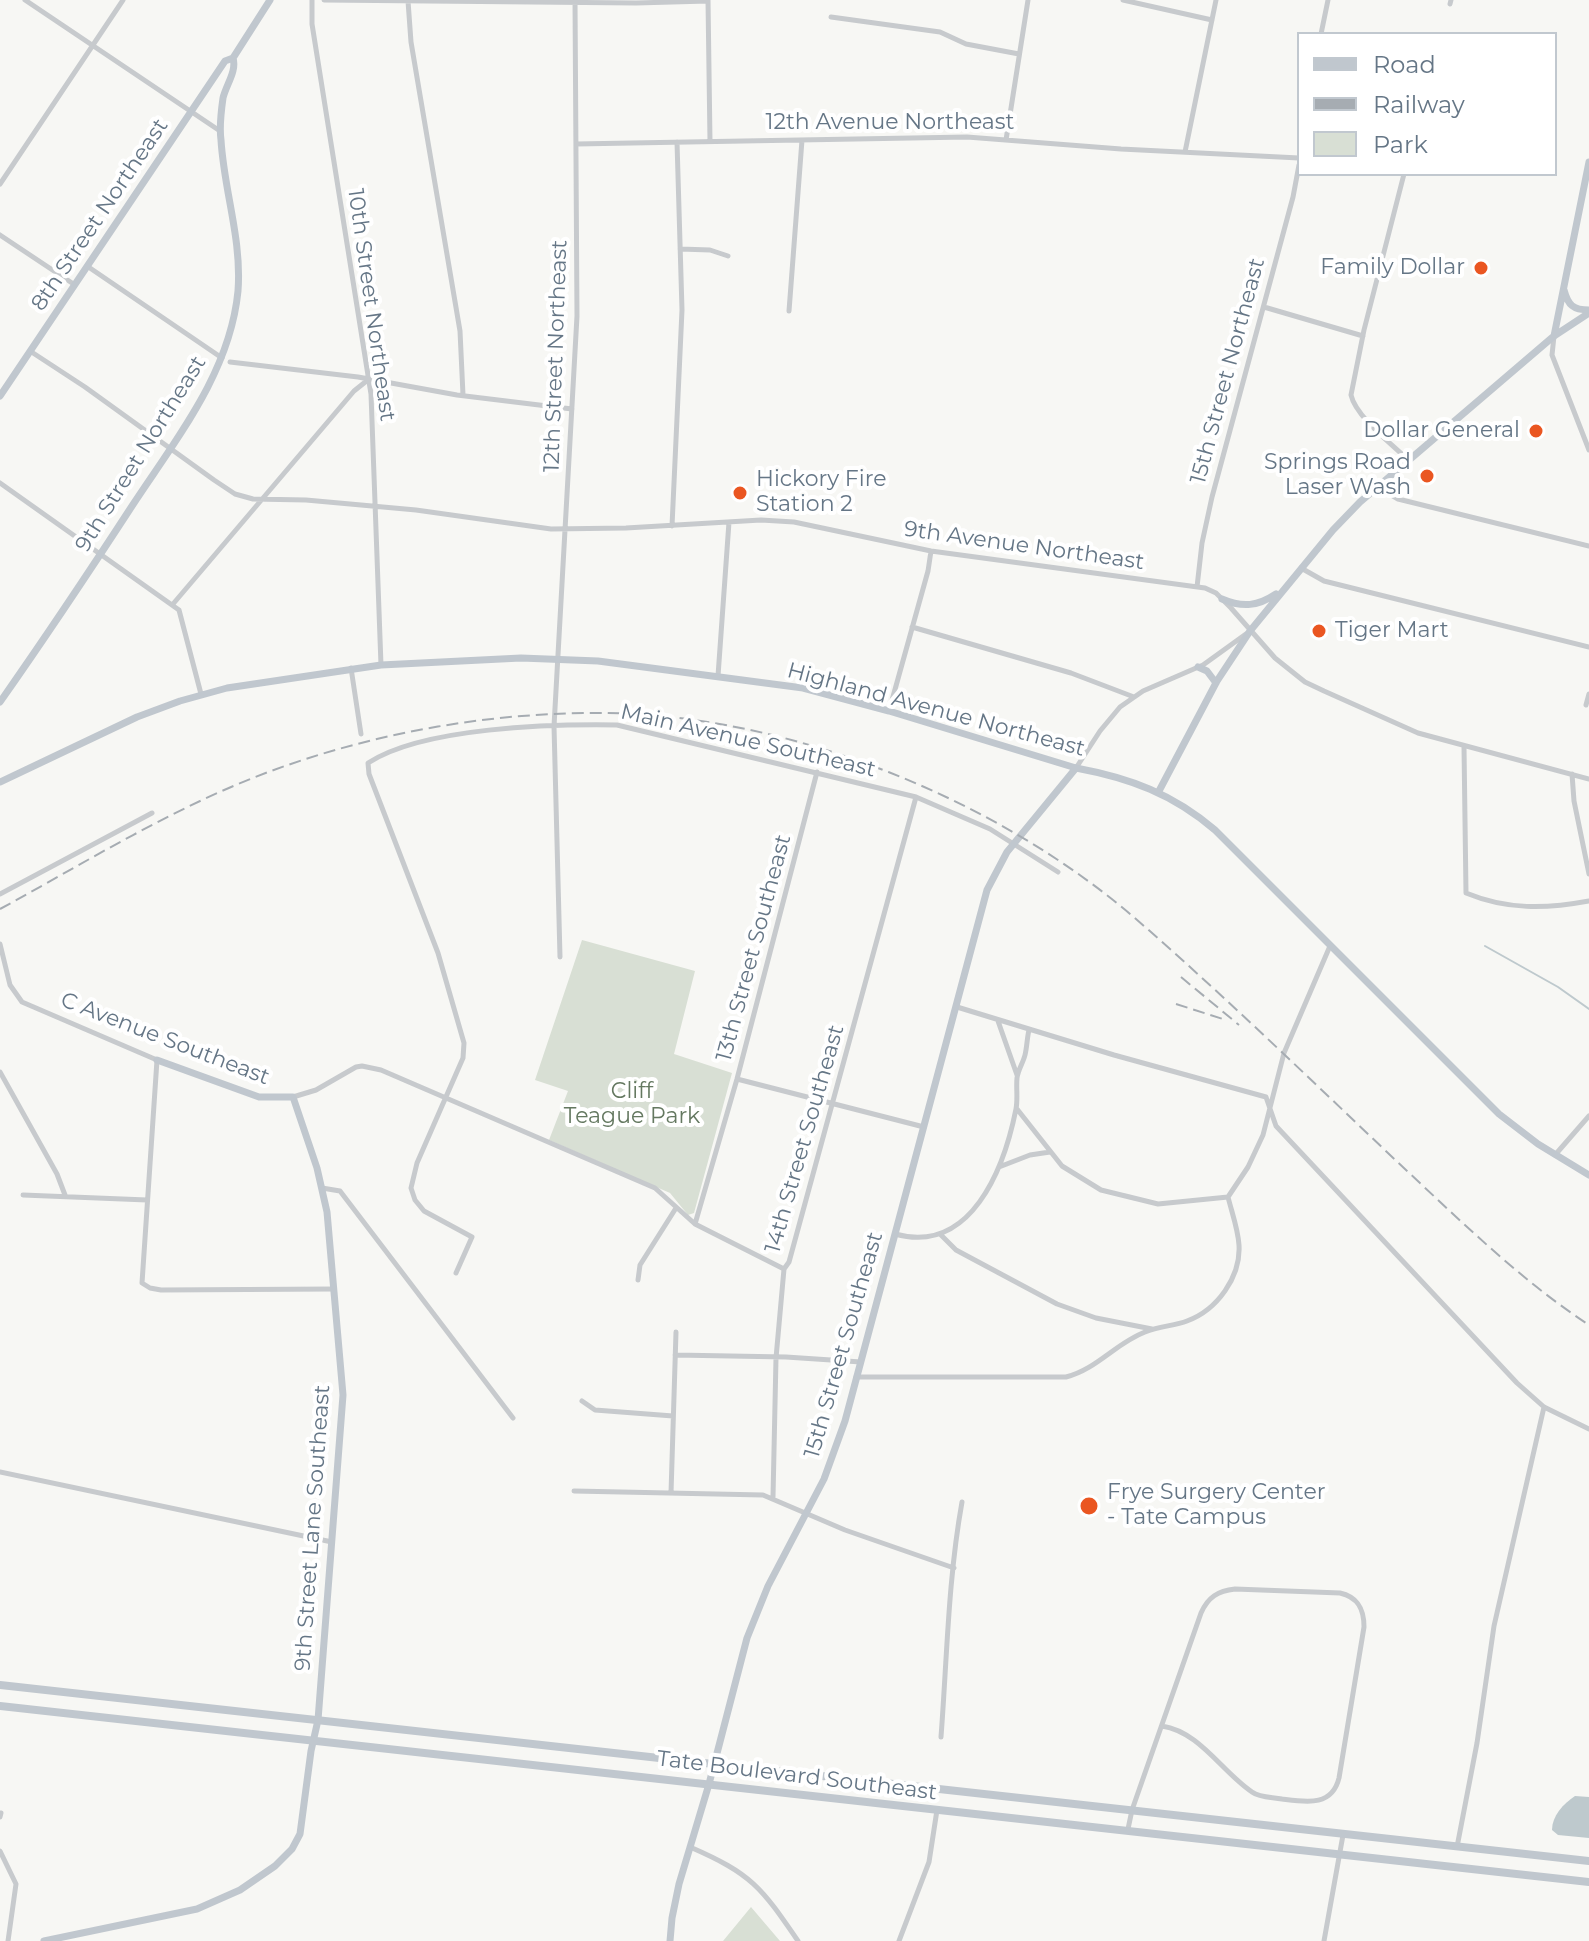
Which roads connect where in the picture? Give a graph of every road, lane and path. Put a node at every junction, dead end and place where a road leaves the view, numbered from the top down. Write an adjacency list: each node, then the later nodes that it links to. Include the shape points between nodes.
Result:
1 (25, 0): 16 (street)
2 (123, 0): 16 (street)
3 (270, 0): 18 (main road)
4 (312, 0): 46 (street, 10th Street Northeast)
5 (324, 0): 11 (street)
6 (708, 0): 12 (street); 23 (street)
7 (1028, 0): 17 (street)
8 (1123, 0): 14 (street)
9 (1216, 0): 14 (street)
10 (1328, 0): 15 (street)
11 (408, 1): 12 (street); 47 (street, via 460,331)
12 (575, 1): 25 (street, 12th Street Northeast)
13 (831, 17): 17 (street, via 940,32 966,44)
14 (1212, 20): 26 (street)
15 (1321, 32)
16 (92, 46): 19 (street); 31 (street)
17 (1019, 54): 22 (street)
18 (233, 58): 19 (main road, 8th Street Northeast, via 225,61); 20 (main road, 9th Street Northeast)
19 (190, 112): 20 (street); 35 (main road, 8th Street Northeast)
20 (220, 131): 44 (main road, 9th Street Northeast, via 239,270 234,317)
21 (802, 140): 22 (street, 12th Avenue Northeast); 23 (street, 12th Avenue Northeast); 39 (street)
22 (1006, 140): 26 (street, 12th Avenue Northeast)
23 (710, 141): 24 (street, 12th Avenue Northeast)
24 (677, 142): 25 (street, 12th Avenue Northeast); 33 (street)
25 (576, 144): 49 (street, 12th Street Northeast)
26 (1185, 152): 27 (street, 12th Avenue Northeast)
27 (1297, 158)
28 (1589, 162): 37 (main road)
29 (1297, 173): 38 (street, 15th Street Northeast)
30 (1403, 176): 41 (street)
31 (0, 184)
32 (0, 235): 36 (street)
33 (680, 249): 34 (street); 58 (street)
34 (728, 256)
35 (87, 266): 36 (main road, 8th Street Northeast); 44 (street)
36 (75, 285): 43 (main road, 8th Street Northeast)
37 (1564, 287): 40 (main road, via 1572,307); 42 (main road)
38 (1264, 307): 41 (street); 64 (street, 15th Street Northeast, via 1212,497)
39 (789, 311)
40 (1589, 312): 42 (main road)
41 (1363, 336): 52 (street, via 1352,402)
42 (1554, 336): 51 (street, via 1552,355); 52 (main road)
43 (30, 351): 48 (main road, 8th Street Northeast); 50 (street, 9th Avenue Northeast)
44 (222, 358): 50 (main road, 9th Street Northeast)
45 (230, 362): 46 (street)
46 (369, 379): 47 (street); 55 (street); 56 (street, 10th Street Northeast)
47 (463, 395): 49 (street)
48 (0, 396)
49 (572, 409): 59 (street, 12th Street Northeast)
50 (170, 448): 55 (street, 9th Avenue Northeast, via 235,494); 62 (main road, 9th Street Northeast)
51 (1589, 450)
52 (1409, 461): 54 (main road)
53 (0, 483): 62 (street)
54 (1378, 487): 60 (street, via 1398,499); 63 (main road)
55 (260, 499): 56 (street, 9th Avenue Northeast); 67 (street)
56 (376, 506): 59 (street, 9th Avenue Northeast); 72 (street, 10th Street Northeast)
57 (729, 522): 58 (street, 9th Avenue Northeast); 61 (street, 9th Avenue Northeast, via 805,523); 75 (street)
58 (672, 526): 59 (street, 9th Avenue Northeast)
59 (565, 529): 71 (street, 12th Street Northeast)
60 (1589, 546)
61 (931, 551): 64 (street, 9th Avenue Northeast); 68 (street)
62 (101, 554): 67 (street); 80 (main road, 9th Street Northeast)
63 (1301, 568): 65 (main road); 70 (street, via 1324,581)
64 (1197, 587): 66 (street, 9th Avenue Northeast)
65 (1282, 591): 66 (main road, via 1256,604); 69 (main road)
66 (1222, 599): 69 (street, 9th Avenue Northeast)
67 (173, 604): 77 (street)
68 (912, 627): 79 (street); 82 (street)
69 (1250, 631): 73 (street); 76 (main road); 85 (street, 9th Avenue Northeast, via 1305,682 1418,733)
70 (1589, 647)
71 (557, 658): 72 (main road, Highland Avenue Northeast); 75 (main road, Highland Avenue Northeast); 83 (street, 12th Street Northeast)
72 (381, 665): 74 (main road, Highland Avenue Northeast)
73 (1198, 667): 76 (main road); 79 (street)
74 (351, 668): 77 (main road, Highland Avenue Northeast); 84 (street)
75 (718, 676): 82 (main road, Highland Avenue Northeast, via 803,688)
76 (1216, 683): 91 (main road)
77 (201, 694): 90 (main road, Highland Avenue Northeast, via 137,717)
78 (1589, 694): 81 (street)
79 (1134, 697): 86 (street, via 1108,720)
80 (0, 702)
81 (1586, 705)
82 (889, 711): 86 (main road, Highland Avenue Northeast)
83 (554, 726): 87 (street, Main Avenue Southeast, via 631,728); 101 (street, 12th Street Northeast); 110 (street, Main Avenue Southeast, via 437,738 368,763 438,953 464,1043 463,1058)
84 (361, 734)
85 (1464, 747): 88 (street, 9th Avenue Northeast); 98 (street, via 1466,893 1527,908)
86 (1076, 768): 91 (main road, Highland Avenue Northeast); 94 (main road)
87 (817, 772): 92 (street, Main Avenue Southeast); 108 (street, 13th Street Southeast)
88 (1572, 774): 89 (street, 9th Avenue Northeast); 96 (street)
89 (1589, 779)
90 (0, 782)
91 (1159, 791): 100 (main road, Highland Avenue Northeast, via 1215,830)
92 (916, 797): 94 (street, Main Avenue Southeast, via 990,829); 111 (street, 14th Street Southeast)
93 (152, 813): 97 (street)
94 (1013, 845): 95 (street, Main Avenue Southeast); 102 (main road, 15th Street Southeast, via 987,890)
95 (1058, 872)
96 (1589, 874)
97 (0, 894)
98 (1589, 901)
99 (0, 944): 105 (street, C Avenue Southeast, via 10,985 22,1002)
100 (1330, 946): 112 (street, via 1283,1055); 117 (main road, Highland Avenue Northeast, via 1499,1114)
101 (560, 957)
102 (957, 1007): 103 (street); 115 (main road, 15th Street Southeast)
103 (998, 1020): 104 (street); 107 (street)
104 (1029, 1030): 107 (street); 112 (street, via 1266,1097)
105 (157, 1060): 109 (main road, C Avenue Southeast, via 259,1097); 124 (street)
106 (0, 1072): 122 (street)
107 (1017, 1076): 113 (street)
108 (737, 1079): 111 (street); 126 (street, 13th Street Southeast)
109 (293, 1097): 110 (street, C Avenue Southeast, via 362,1066); 120 (main road, 9th Street Lane Southeast)
110 (444, 1099): 125 (street, C Avenue Southeast, via 655,1188); 130 (street, via 411,1184 424,1211 472,1239)
111 (833, 1105): 115 (street); 129 (street, 14th Street Southeast)
112 (1270, 1105): 123 (street, via 1257,1149); 140 (street, via 1276,1126)
113 (1016, 1108): 116 (street); 118 (street)
114 (1589, 1116): 117 (street)
115 (924, 1127): 127 (main road, 15th Street Southeast)
116 (1051, 1152): 118 (street); 123 (street, via 1082,1181 1128,1198 1158,1204)
117 (1555, 1155): 119 (main road, Highland Avenue Northeast)
118 (998, 1168): 128 (street, via 973,1210)
119 (1589, 1175)
120 (322, 1188): 132 (main road, 9th Street Lane Southeast); 142 (street, via 340,1191)
121 (23, 1195): 122 (street)
122 (65, 1195): 124 (street)
123 (1228, 1197): 133 (street, via 1239,1241 1236,1272 1207,1310 1186,1322)
124 (147, 1200): 132 (street, via 142,1283 150,1288)
125 (676, 1208): 126 (street, C Avenue Southeast); 131 (street, via 643,1259)
126 (695, 1224): 129 (street, C Avenue Southeast)
127 (895, 1234): 128 (street); 137 (main road, 15th Street Southeast)
128 (941, 1235): 133 (street, via 956,1250 1057,1304)
129 (784, 1269): 136 (street, 14th Street Southeast)
130 (456, 1273)
131 (638, 1280)
132 (335, 1289): 150 (main road, 9th Street Lane Southeast, via 343,1395)
133 (1154, 1329): 138 (street, via 1077,1374)
134 (676, 1332): 135 (street)
135 (675, 1355): 136 (street); 141 (street)
136 (776, 1358): 137 (street); 147 (street, 14th Street Southeast)
137 (861, 1362): 138 (main road, 15th Street Southeast)
138 (856, 1377): 149 (main road, 15th Street Southeast, via 835,1450)
139 (582, 1401): 141 (street, via 595,1410)
140 (1544, 1407): 143 (street); 165 (street, via 1494,1626)
141 (673, 1416): 146 (street)
142 (513, 1418)
143 (1589, 1429)
144 (0, 1472): 150 (street)
145 (574, 1491): 146 (street)
146 (671, 1493): 147 (street)
147 (773, 1497): 149 (street)
148 (962, 1502): 151 (street)
149 (808, 1513): 151 (street); 158 (main road, 15th Street Southeast, via 753,1622)
150 (333, 1542): 154 (main road, 9th Street Lane Southeast)
151 (954, 1568): 156 (street)
152 (0, 1685): 154 (main road, Tate Boulevard Southeast)
153 (0, 1706): 157 (main road, Tate Boulevard Southeast)
154 (318, 1720): 157 (main road, 9th Street Lane Southeast); 158 (main road, Tate Boulevard Southeast)
155 (1162, 1726): 155 (street, via 1187,1735 1258,1796 1314,1802 1326,1798 1337,1786 1364,1627 1360,1606 1340,1593 1235,1589 1216,1594 1201,1613); 161 (street)
156 (941, 1737)
157 (313, 1739): 159 (main road, Tate Boulevard Southeast); 171 (main road, 9th Street Lane Southeast, via 302,1827 292,1849 275,1866 228,1897 197,1909)
158 (715, 1765): 159 (main road, 15th Street Southeast); 161 (main road, Tate Boulevard Southeast)
159 (709, 1784): 160 (main road, Tate Boulevard Southeast); 164 (main road, 15th Street Southeast)
160 (937, 1810): 162 (main road, Tate Boulevard Southeast); 174 (street, via 929,1862)
161 (1132, 1810): 162 (street); 163 (main road, Tate Boulevard Southeast)
162 (1128, 1829): 167 (main road, Tate Boulevard Southeast)
163 (1343, 1835): 165 (main road, Tate Boulevard Southeast); 167 (street)
164 (690, 1847): 172 (main road, 15th Street Southeast); 173 (street, via 734,1867 756,1884)
165 (1457, 1847): 168 (main road, Tate Boulevard Southeast)
166 (0, 1851): 170 (street, via 16,1884)
167 (1339, 1855): 169 (main road, Tate Boulevard Southeast); 175 (street)
168 (1589, 1861)
169 (1589, 1882)
170 (8, 1941)
171 (44, 1941)
172 (670, 1941)
173 (798, 1941)
174 (899, 1941)
175 (1324, 1941)

